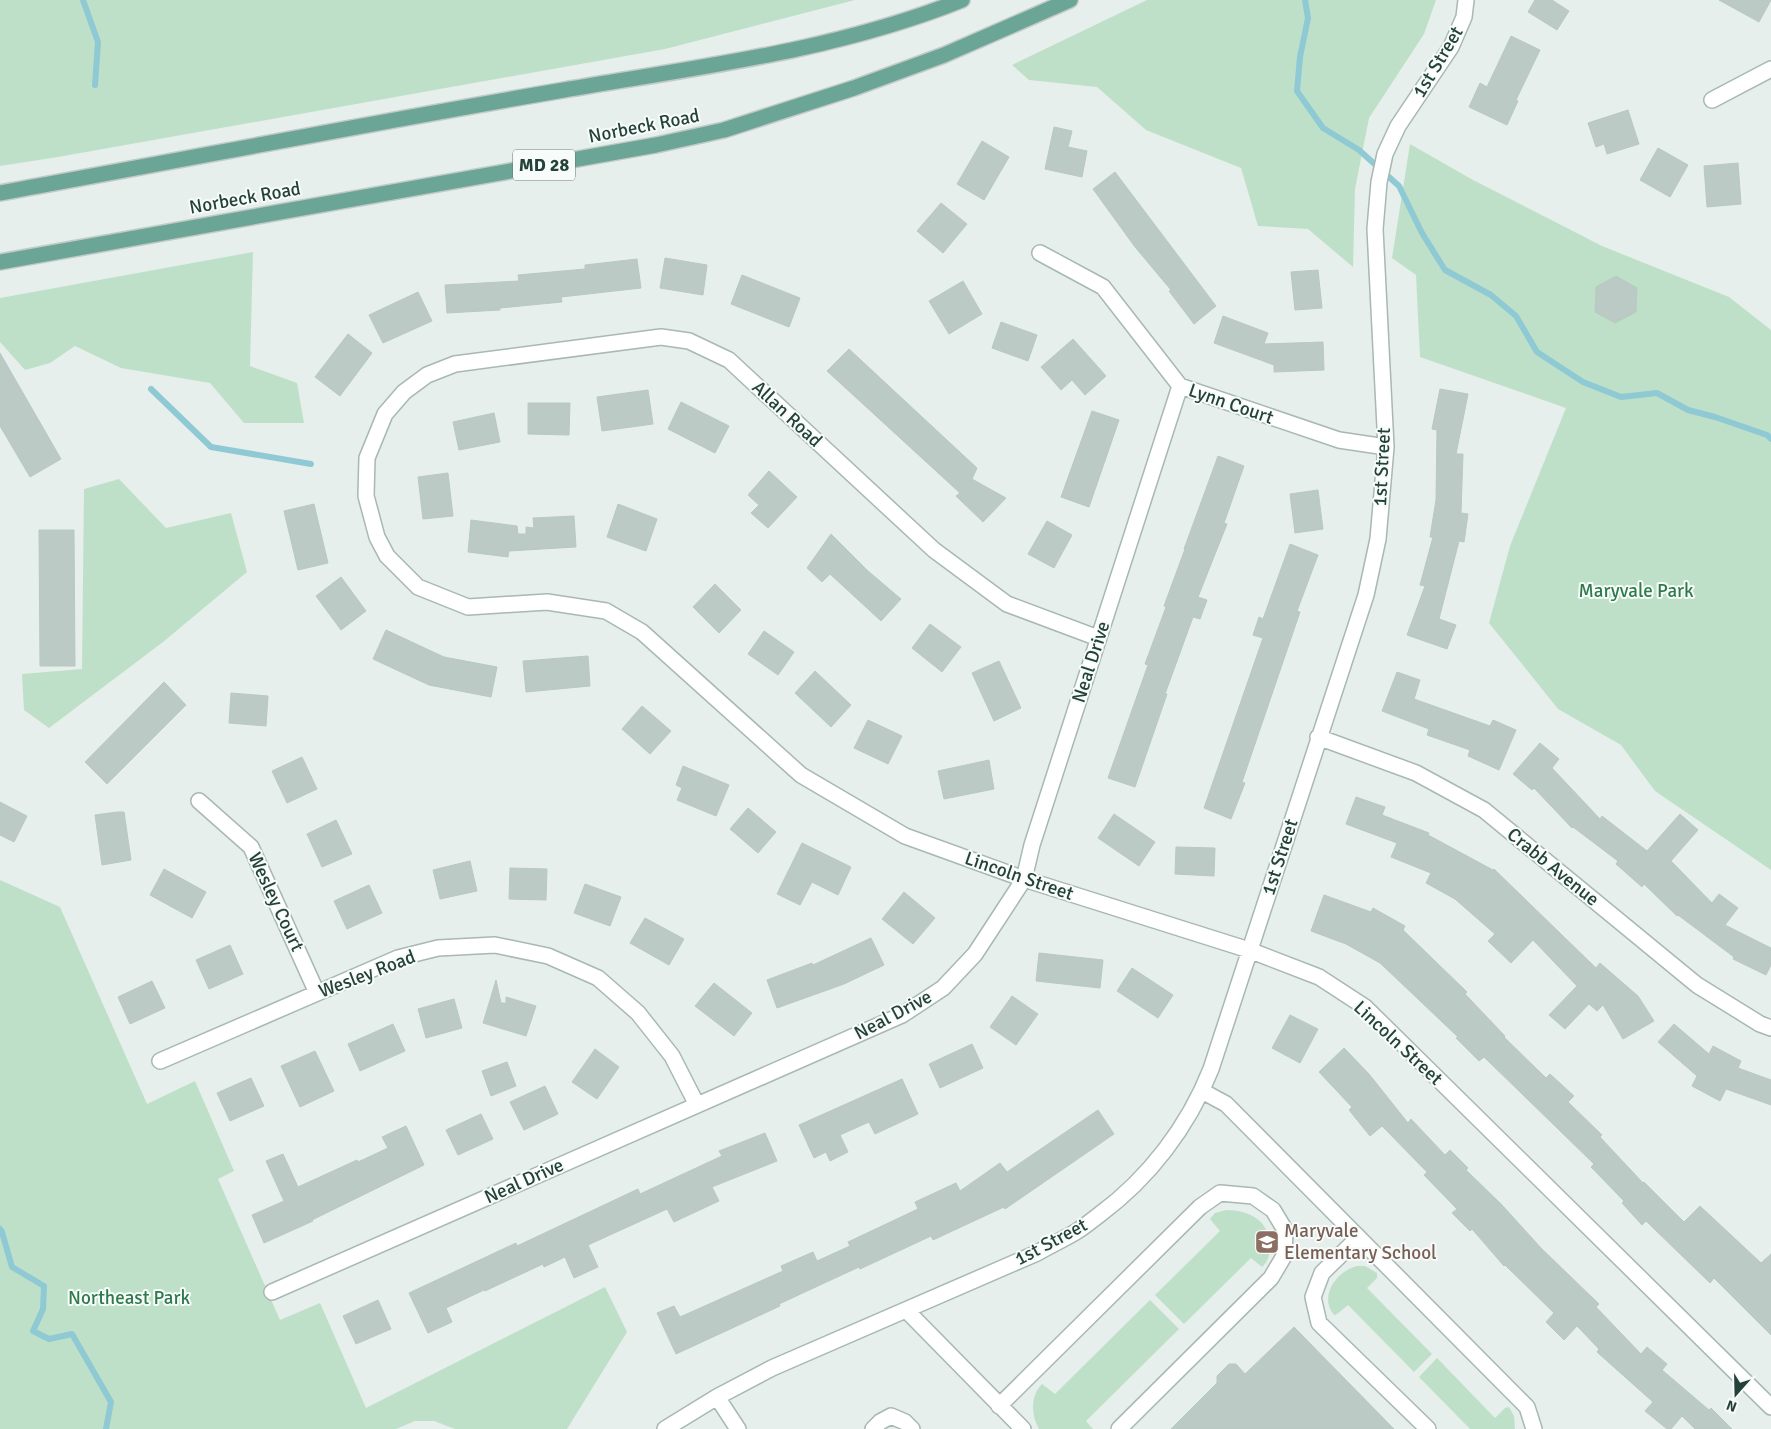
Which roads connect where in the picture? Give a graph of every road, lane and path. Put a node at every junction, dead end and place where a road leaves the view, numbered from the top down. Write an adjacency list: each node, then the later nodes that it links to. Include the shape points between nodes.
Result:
1 (962, 0): 6 (main road, via 864,33 735,62)
2 (1070, 0): 8 (main road, Norbeck Road / MD 28, via 944,55 724,130 656,145)
3 (1466, 0): 11 (street, 1st Street, via 1464,16 1451,47 1398,126 1385,154 1379,182 1375,229)
4 (1771, 69): 5 (street)
5 (1712, 100)
6 (0, 193)
7 (1040, 253): 10 (street, Lynn Court, via 1103,287)
8 (0, 262)
9 (427, 375): 12 (street, Allan Road, via 454,364 661,337 688,341 729,360 934,550 1007,604); 15 (street, Lincoln Street, via 404,392 385,414 367,458 366,496 377,537 387,556 418,587 468,607 547,602 606,611 642,632 801,775 905,836)
10 (1180, 386): 11 (street, Lynn Court, via 1339,440); 12 (street, Neal Drive)
11 (1386, 447): 13 (street, 1st Street, via 1378,539 1366,595)
12 (1098, 638): 15 (street, Neal Drive)
13 (1318, 737): 16 (street, 1st Street); 18 (street, Crabb Avenue, via 1416,773 1484,810 1697,985)
14 (200, 801): 17 (street, Wesley Court, via 251,847)
15 (1024, 879): 16 (street, Lincoln Street); 21 (street, Neal Drive, via 975,954 944,988 902,1015)
16 (1249, 950): 20 (street, 1st Street); 27 (street, Lincoln Street, via 1318,977 1365,1007)
17 (317, 993): 19 (street, Wesley Road); 21 (street, Wesley Road, via 398,958 438,948 494,945 548,956 598,978 638,1012 672,1056)
18 (1771, 1028)
19 (160, 1061)
20 (1202, 1091): 22 (street, via 1226,1104); 24 (street, 1st Street, via 1162,1154 1143,1176 1076,1233)
21 (696, 1105): 23 (street, Neal Drive)
22 (1358, 1238): 34 (street, via 1322,1274 1313,1297 1319,1323); 35 (street, via 1527,1407)
23 (272, 1292)
24 (906, 1310): 25 (street, 1st Street, via 772,1368); 26 (street)
25 (717, 1397): 28 (street, 1st Street); 29 (street)
26 (999, 1406): 32 (street); 33 (street, via 1200,1206 1220,1193 1253,1196 1272,1210 1285,1230 1284,1256 1272,1278)
27 (1771, 1407)
28 (665, 1429)
29 (738, 1429)
30 (873, 1429): 31 (street, via 891,1416)
31 (912, 1429)
32 (1023, 1429)
33 (1119, 1429)
34 (1428, 1429)
35 (1534, 1429)

